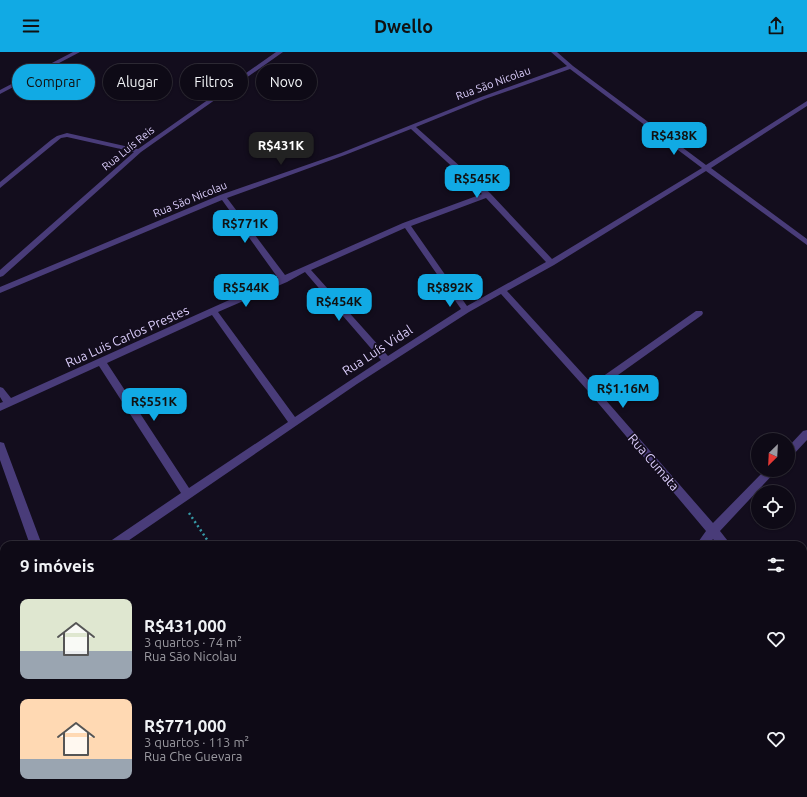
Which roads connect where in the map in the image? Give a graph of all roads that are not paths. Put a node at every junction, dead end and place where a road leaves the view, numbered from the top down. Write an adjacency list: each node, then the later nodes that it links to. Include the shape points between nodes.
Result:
1 (77, 52): 5 (street)
2 (280, 52): 8 (street, Rua Luís Reis)
3 (554, 52): 4 (street)
4 (571, 67): 7 (street, Rua São Nicolau, via 483,98); 9 (street)
5 (0, 92)
6 (807, 103): 9 (street, Rua Luís Vidal)
7 (412, 127): 11 (street); 12 (street, Rua São Nicolau)
8 (139, 151): 10 (street, via 67,135 59,137); 17 (street, Rua Luís Reis)
9 (706, 168): 14 (street); 15 (street, Rua Luís Vidal)
10 (0, 186)
11 (486, 195): 13 (street, Rua Luis Carlos Prestes); 15 (street)
12 (223, 197): 18 (street); 19 (street, Rua São Nicolau)
13 (406, 225): 16 (street, Rua Luis Carlos Prestes); 21 (street)
14 (807, 243)
15 (552, 263): 20 (street, Rua Luís Vidal)
16 (306, 269): 18 (street, Rua Luis Carlos Prestes); 24 (street)
17 (0, 274)
18 (284, 280): 22 (street, Rua Luis Carlos Prestes)
19 (0, 290)
20 (502, 290): 21 (street, Rua Luís Vidal); 26 (street, Rua Cumata)
21 (466, 310): 24 (street, Rua Luís Vidal)
22 (214, 312): 25 (street, Rua Luis Carlos Prestes); 29 (street)
23 (699, 313): 26 (street)
24 (387, 360): 29 (street, Rua Luís Vidal)
25 (101, 361): 28 (street, Rua Luis Carlos Prestes); 34 (street)
26 (591, 389): 35 (street, Rua Cumata)
27 (0, 390): 28 (street)
28 (4, 405)
29 (294, 423): 34 (street, Rua Luís Vidal)
30 (807, 434): 32 (street)
31 (0, 446): 36 (street)
32 (795, 446)
33 (765, 477): 35 (street)
34 (184, 498): 37 (street, Rua Luís Vidal)
35 (713, 531): 38 (street); 39 (street, Rua Cumata)
36 (35, 541)
37 (119, 541)
38 (705, 541)
39 (722, 541)

